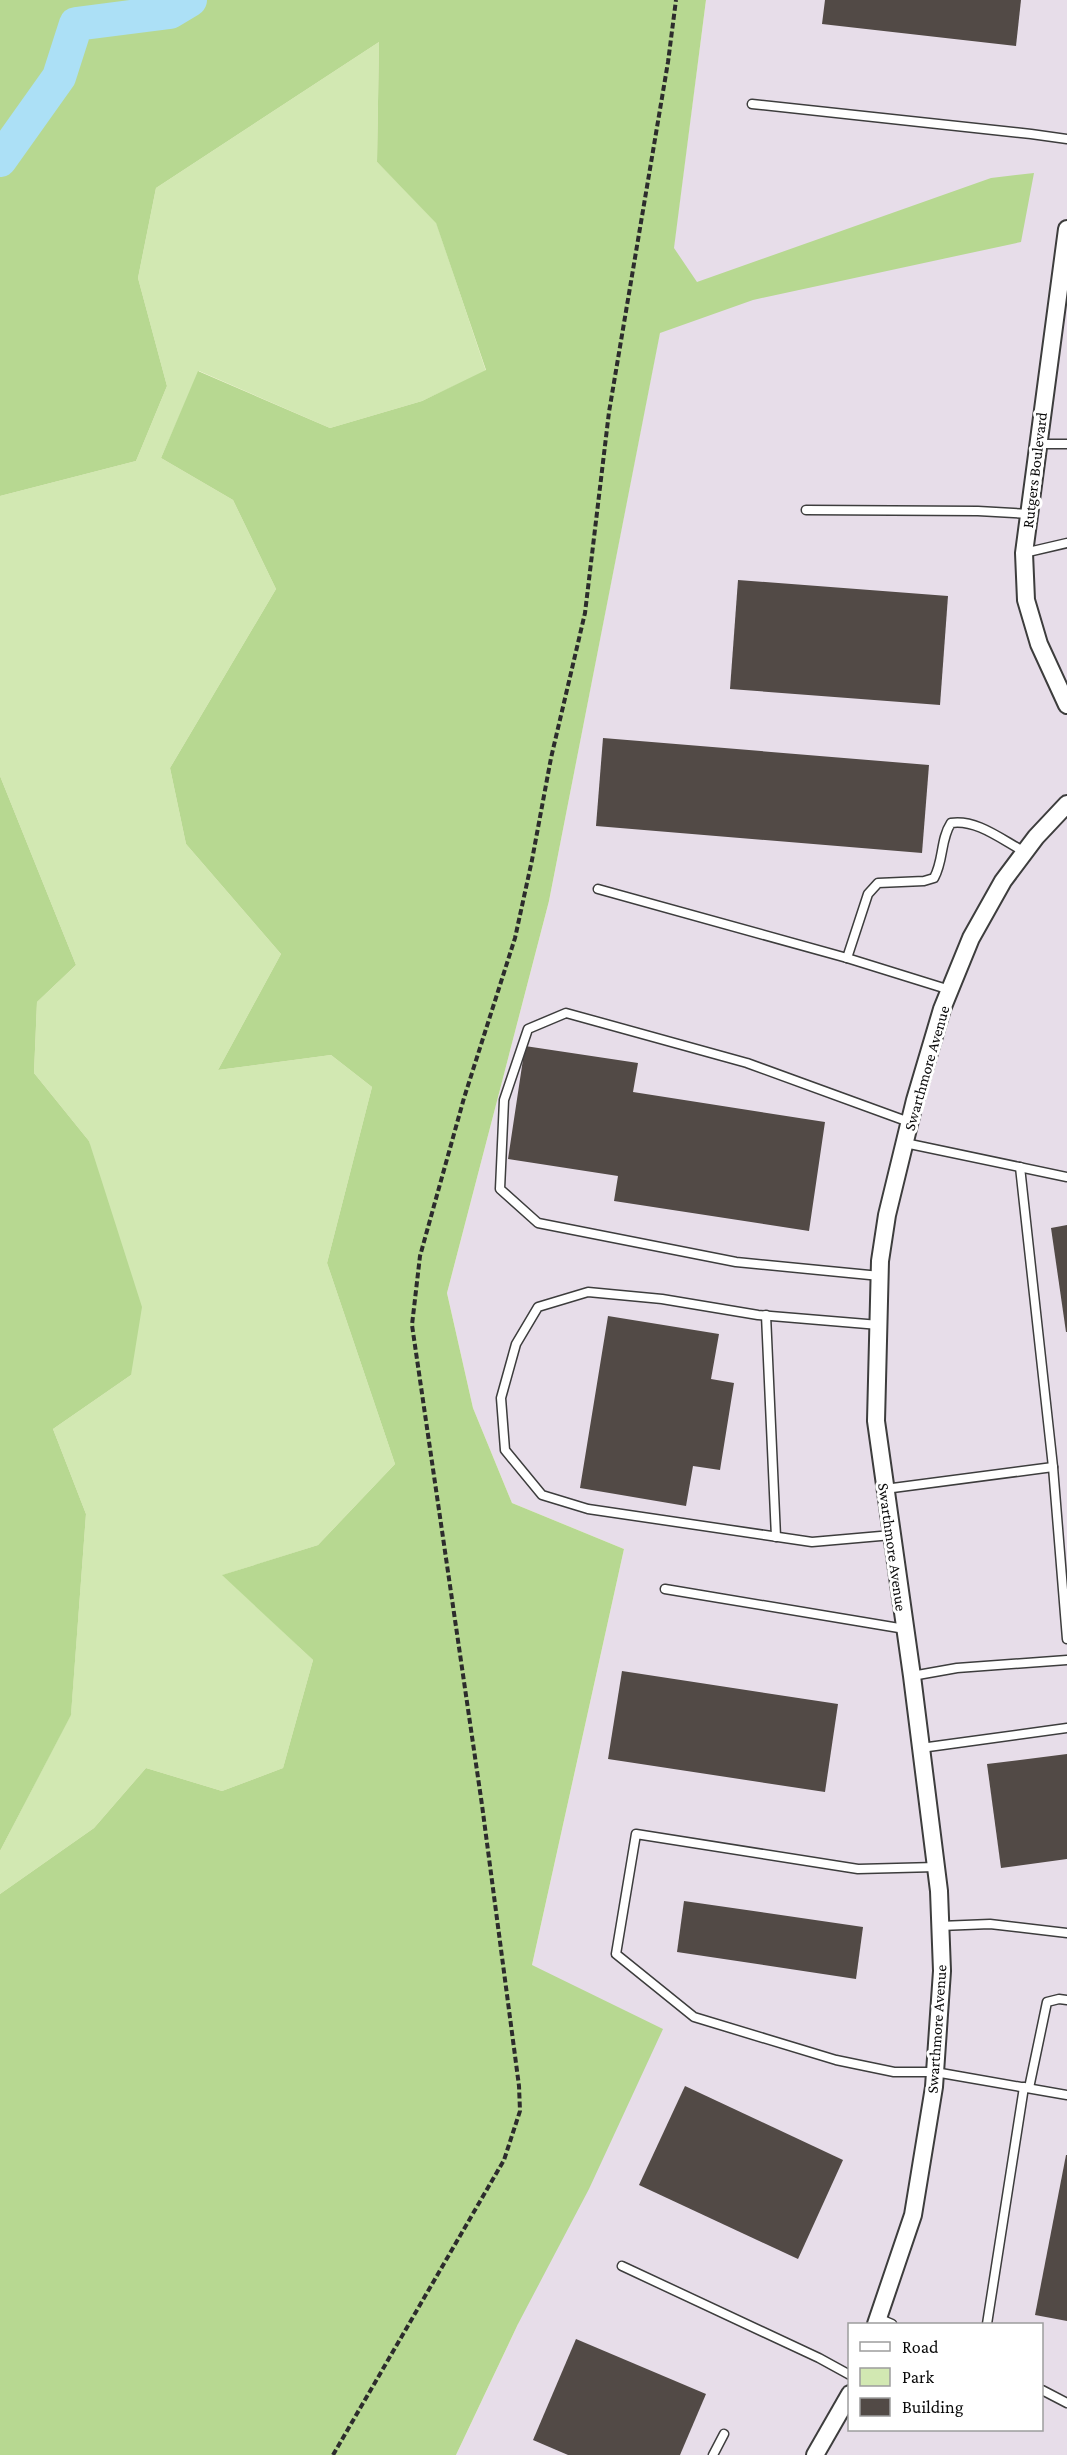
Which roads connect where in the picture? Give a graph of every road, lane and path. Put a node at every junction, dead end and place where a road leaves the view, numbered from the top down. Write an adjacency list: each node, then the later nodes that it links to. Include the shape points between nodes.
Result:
1 (676, 0): 50 (path, via 609,412 585,613 514,938 420,1256 412,1325 483,1816 520,2111 504,2160)
2 (752, 104): 3 (lane)
3 (1067, 139)
4 (1067, 229): 5 (street, Rutgers Boulevard)
5 (1038, 444): 6 (lane); 8 (street, Rutgers Boulevard)
6 (1067, 444)
7 (806, 510): 8 (lane)
8 (1029, 514): 10 (street, Rutgers Boulevard)
9 (1067, 543): 10 (lane)
10 (1024, 553): 11 (street, Rutgers Boulevard, via 1026,600 1032,622)
11 (1067, 705)
12 (1067, 804): 13 (street, Swarthmore Avenue)
13 (1025, 852): 15 (lane, via 975,825 951,823 944,833 934,878 878,883 868,894); 16 (street, Swarthmore Avenue, via 1003,881 971,938)
14 (598, 889): 15 (lane)
15 (847, 958): 16 (lane)
16 (950, 990): 17 (street, Swarthmore Avenue)
17 (909, 1122): 18 (street, Swarthmore Avenue); 21 (lane, via 747,1063 566,1013 528,1029 504,1100 500,1189 538,1223 736,1262)
18 (904, 1143): 19 (lane); 21 (street, Swarthmore Avenue, via 887,1215)
19 (1020, 1167): 20 (lane); 24 (lane)
20 (1067, 1177)
21 (880, 1276): 23 (street, Swarthmore Avenue)
22 (766, 1315): 23 (lane); 27 (lane); 27 (lane, via 588,1292 538,1307 516,1344 501,1398 505,1450 542,1495 588,1509)
23 (879, 1324): 25 (street, Swarthmore Avenue, via 876,1421)
24 (1053, 1467): 25 (lane); 30 (lane)
25 (885, 1489): 26 (street, Swarthmore Avenue)
26 (892, 1535): 27 (lane, via 812,1542); 29 (street, Swarthmore Avenue)
27 (776, 1537)
28 (665, 1589): 29 (lane)
29 (905, 1629): 32 (street, Swarthmore Avenue)
30 (1067, 1639)
31 (1067, 1660): 32 (lane, via 957,1668)
32 (912, 1676): 34 (street, Swarthmore Avenue)
33 (1067, 1728): 34 (lane)
34 (921, 1748): 35 (street, Swarthmore Avenue)
35 (936, 1867): 36 (street, Swarthmore Avenue); 39 (lane, via 858,1869 636,1834 616,1954 694,2017 836,2060 894,2072)
36 (940, 1926): 37 (lane, via 990,1924); 39 (street, Swarthmore Avenue, via 942,1971)
37 (1067, 1933)
38 (1067, 2000): 40 (lane, via 1047,2002)
39 (935, 2072): 40 (lane); 43 (street, Swarthmore Avenue, via 913,2215)
40 (1026, 2088): 41 (lane); 44 (lane)
41 (1067, 2095)
42 (622, 2266): 45 (lane)
43 (882, 2322)
44 (987, 2323)
45 (848, 2374)
46 (1043, 2391): 48 (lane)
47 (848, 2396): 52 (street)
48 (1067, 2403)
49 (724, 2434): 51 (lane)
50 (333, 2455)
51 (713, 2455)
52 (815, 2455)

